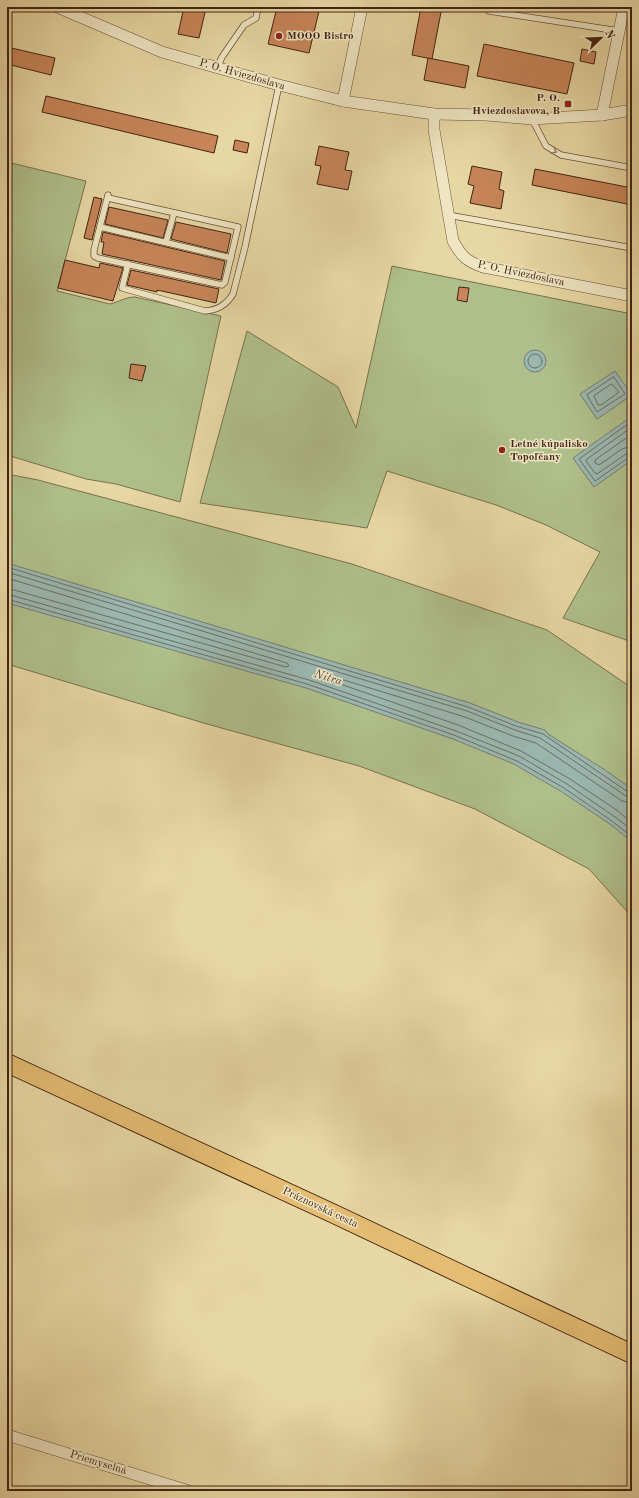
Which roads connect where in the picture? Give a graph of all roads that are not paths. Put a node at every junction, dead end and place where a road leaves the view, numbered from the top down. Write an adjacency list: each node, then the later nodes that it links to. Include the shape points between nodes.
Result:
1 (57, 7): 7 (street, P. O. Hviezdoslava, via 162,52)
2 (258, 7): 7 (lane, via 256,18 244,25)
3 (362, 7): 9 (street)
4 (624, 7): 6 (street)
5 (489, 11): 6 (lane)
6 (619, 31): 12 (street)
7 (217, 68): 8 (street, P. O. Hviezdoslava)
8 (279, 85): 9 (street, P. O. Hviezdoslava); 21 (lane, via 246,247 229,300 223,306 205,311 122,288)
9 (343, 101): 11 (street, P. O. Hviezdoslava)
10 (632, 110): 12 (street, P. O. Hviezdoslava)
11 (434, 114): 13 (street, P. O. Hviezdoslava); 16 (street, P. O. Hviezdoslava, via 434,130)
12 (602, 115): 13 (street, P. O. Hviezdoslava)
13 (532, 119): 14 (lane, one-way to 14, via 546,146 561,155)
14 (632, 168)
15 (174, 213): 17 (lane, via 108,197); 18 (lane); 20 (lane, via 238,227)
16 (448, 215): 19 (lane); 22 (street, P. O. Hviezdoslava, via 459,252 470,262 482,267)
17 (100, 227): 18 (lane); 21 (lane, via 94,256)
18 (166, 242): 20 (lane)
19 (632, 248)
20 (230, 258): 21 (lane, via 225,282 222,285)
21 (128, 264)
22 (632, 296)
23 (7, 1063): 24 (main road, Práznovská cesta)
24 (632, 1354)
25 (7, 1435): 26 (street, Priemyselná)
26 (189, 1491)

